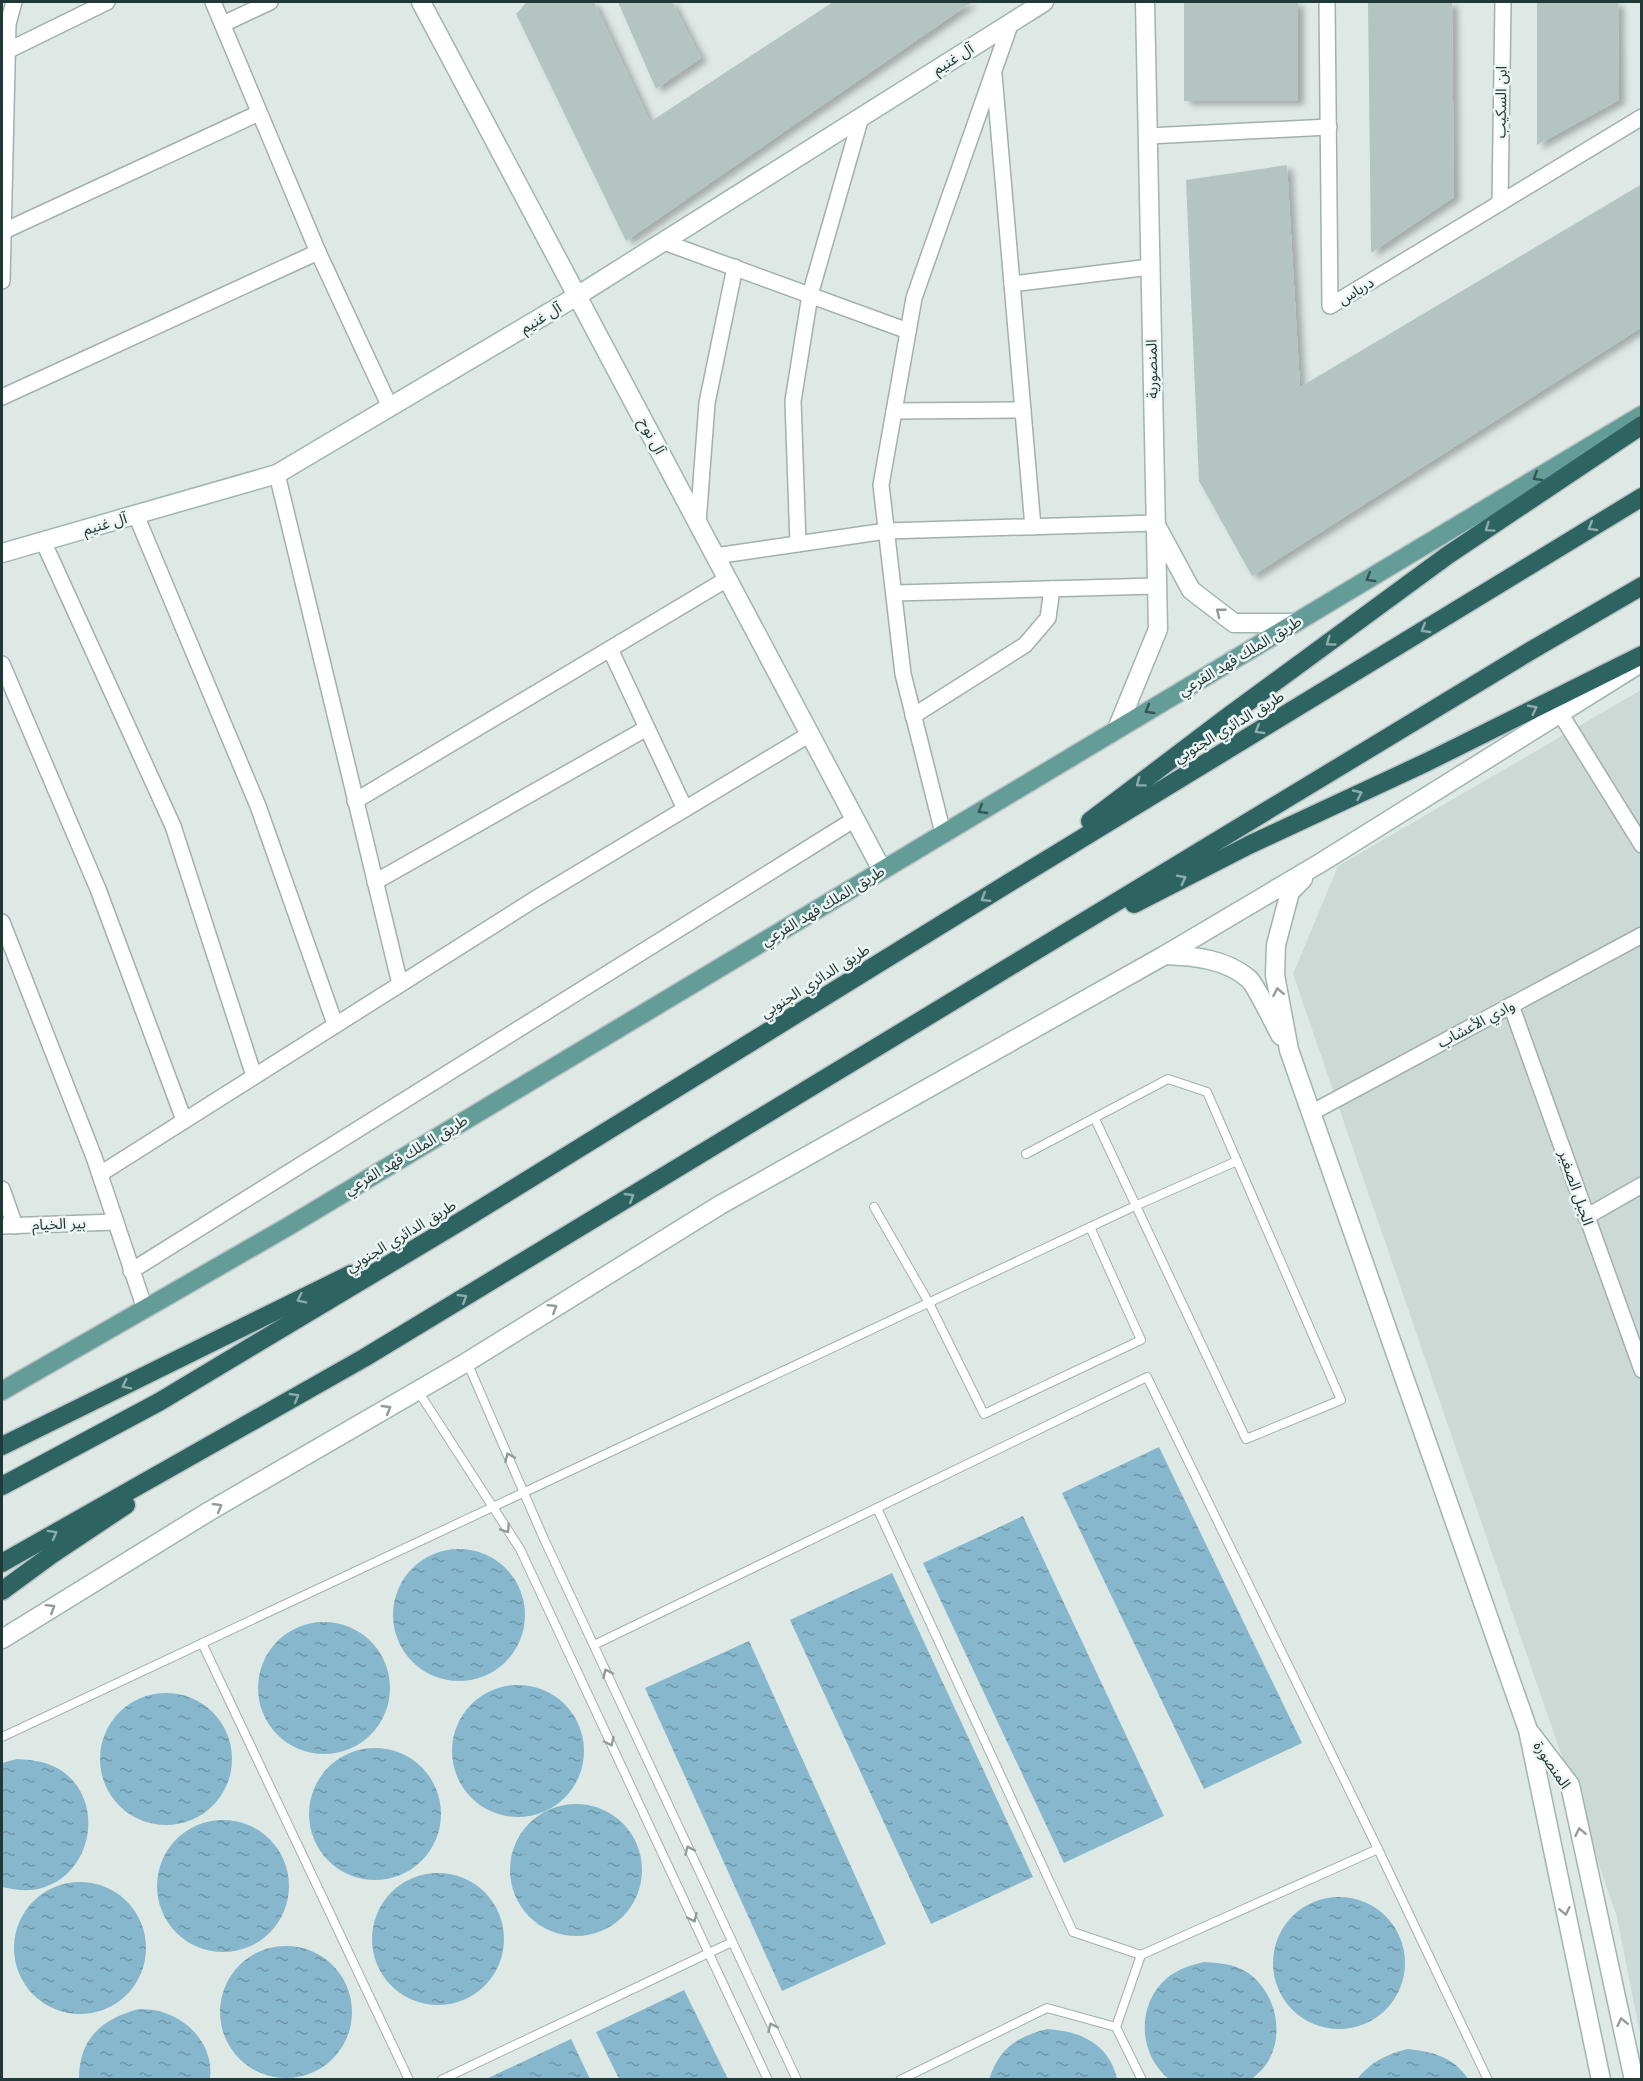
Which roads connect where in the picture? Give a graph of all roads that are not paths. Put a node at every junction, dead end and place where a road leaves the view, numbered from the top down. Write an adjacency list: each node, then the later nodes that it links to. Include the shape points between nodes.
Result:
1 (14, 2): 12 (street)
2 (107, 2): 12 (street)
3 (213, 2): 11 (street)
4 (270, 2): 11 (street)
5 (421, 2): 28 (main road, آل نوح)
6 (1044, 2): 10 (main road, آل غنيم)
7 (1145, 2): 18 (main road, المنصورية)
8 (1328, 2): 17 (street, درباس)
9 (1503, 2): 19 (street, ابن السكيب)
10 (1011, 22): 13 (street); 15 (main road, آل غنيم)
11 (223, 24): 14 (street)
12 (4, 52): 20 (street)
13 (994, 70): 26 (street); 29 (street, via 914,298)
14 (259, 112): 20 (street); 22 (street)
15 (861, 117): 21 (main road, آل غنيم); 27 (street)
16 (1641, 117): 19 (street, درباس)
17 (1329, 128): 18 (street); 19 (street, درباس, via 1330,306)
18 (1148, 136): 24 (main road, المنصورية)
19 (1500, 203)
20 (4, 231): 25 (street)
21 (664, 242): 23 (street); 28 (main road, آل غنيم)
22 (318, 252): 30 (street); 31 (street)
23 (735, 267): 27 (street); 40 (street, via 707,403)
24 (1150, 267): 26 (street); 39 (main road, المنصورية)
25 (2, 281)
26 (1012, 284): 32 (street)
27 (810, 295): 29 (street); 44 (street, via 793,401)
28 (577, 296): 31 (main road, آل غنيم); 40 (main road, آل نوح)
29 (908, 331): 33 (street)
30 (2, 397)
31 (390, 407): 36 (main road, آل غنيم)
32 (1023, 410): 33 (street); 41 (street)
33 (894, 411): 42 (street, via 881,485)
34 (1641, 415): 52 (main road, طريق الملك فهد الفرعي, one-way to 52)
35 (1641, 425): 69 (highway, one-way to 69, via 1448,555)
36 (277, 474): 38 (main road, آل غنيم); 62 (street)
37 (1641, 497): 69 (highway, طريق الدائري الجنوبي, one-way to 69)
38 (136, 515): 43 (main road, آل غنيم); 77 (street, via 258,806)
39 (1155, 523): 41 (street); 48 (main road, المنصورية); 52 (main road, one-way to 39, via 1234,623 1191,590)
40 (698, 524): 46 (main road, آل نوح)
41 (1033, 526): 42 (street)
42 (886, 531): 44 (street); 51 (street)
43 (43, 542): 45 (main road, آل غنيم); 79 (street, via 173,826)
44 (798, 544): 46 (street)
45 (2, 554)
46 (715, 556): 47 (main road, آل نوح)
47 (727, 579): 53 (street); 61 (main road, آل نوح)
48 (1156, 586): 50 (street); 60 (main road, المنصورية, via 1158,629)
49 (1641, 586): 74 (highway)
50 (1052, 589): 51 (street); 58 (street, via 1048,618 1025,645)
51 (894, 593): 58 (street, via 903,675)
52 (1295, 622): 60 (main road, طريق الملك فهد الفرعي, one-way to 60)
53 (610, 649): 59 (street); 62 (street)
54 (1641, 655): 74 (highway, one-way to 54, via 1249,845)
55 (1641, 663): 57 (main road)
56 (2, 664): 82 (street, via 98,889)
57 (1560, 713): 66 (street); 67 (main road)
58 (914, 716): 65 (street)
59 (647, 728): 63 (street); 70 (street)
60 (1117, 729): 65 (main road, طريق الملك فهد الفرعي, one-way to 65)
61 (810, 734): 63 (street); 64 (main road, آل نوح)
62 (355, 801): 70 (street)
63 (685, 809): 75 (street)
64 (855, 819): 68 (main road, آل نوح); 95 (street)
65 (943, 833): 68 (main road, طريق الملك فهد الفرعي)
66 (1641, 845)
67 (1322, 862): 73 (main road); 78 (main road, one-way to 67, via 1275,975 1276,945 1290,892)
68 (882, 870): 97 (main road, طريق الملك فهد الفرعي)
69 (1012, 880): 91 (highway, طريق الدائري الجنوبي, one-way to 91)
70 (375, 882): 75 (street)
71 (2, 922): 85 (street)
72 (1641, 935): 76 (street, وادي الأعشاب)
73 (1165, 956): 78 (main road, via 1195,956 1224,964 1250,980); 98 (main road, one-way to 73, via 720,1205)
74 (999, 973): 102 (highway, one-way to 74, via 364,1358)
75 (400, 984): 77 (street)
76 (1511, 1005): 80 (street, وادي الأعشاب); 90 (street, الجبل الصغير)
77 (335, 1024): 79 (street)
78 (1289, 1050): 80 (main road)
79 (254, 1076): 82 (street)
80 (1311, 1113): 113 (main road)
81 (1095, 1119): 83 (lane); 84 (lane, via 1168,1079 1207,1092); 88 (lane)
82 (184, 1120): 85 (street)
83 (1026, 1154)
84 (1238, 1161): 88 (lane); 88 (lane, via 1341,1400 1246,1439)
85 (100, 1174): 92 (street)
86 (1641, 1185): 90 (street)
87 (2, 1190): 93 (street)
88 (1135, 1206): 94 (lane)
89 (874, 1207): 96 (lane)
90 (1586, 1217): 99 (street, الجبل الصغير)
91 (466, 1218): 103 (highway, one-way to 103); 104 (highway, طريق الدائري الجنوبي, via 159,1402)
92 (116, 1222): 93 (street, بير الخيام); 95 (street)
93 (8, 1226)
94 (1090, 1227): 96 (lane); 96 (lane, via 1141,1340 984,1414)
95 (131, 1271): 97 (street)
96 (928, 1303): 105 (lane)
97 (145, 1310): 100 (main road, طريق الملك فهد الفرعي)
98 (467, 1362): 101 (main road); 105 (lane, one-way to 98)
99 (1641, 1366)
100 (2, 1391)
101 (418, 1392): 106 (lane); 110 (main road, one-way to 101, via 208,1512)
102 (258, 1418): 108 (highway, one-way to 102); 109 (highway)
103 (2, 1446)
104 (2, 1486)
105 (524, 1492): 106 (lane); 112 (lane)
106 (492, 1507): 111 (lane); 117 (lane, one-way to 117, via 520,1549)
107 (877, 1508): 112 (lane); 115 (lane, via 1146,1377); 118 (lane, via 1073,1932)
108 (2, 1563)
109 (2, 1591)
110 (2, 1639)
111 (202, 1643): 114 (lane); 120 (lane)
112 (594, 1645): 116 (lane, one-way to 112)
113 (1528, 1730): 127 (main road, المنصورة, one-way to 127); 128 (main road, المنصورة, one-way to 113, via 1570,1785)
114 (2, 1737)
115 (1378, 1849): 118 (lane); 126 (lane)
116 (732, 1942): 117 (lane); 123 (lane, one-way to 116)
117 (709, 1952): 121 (lane); 122 (lane)
118 (1141, 1955): 119 (lane)
119 (1116, 2027): 124 (lane, via 1047,2008); 125 (lane)
120 (409, 2079)
121 (441, 2079)
122 (768, 2079)
123 (797, 2079)
124 (900, 2079)
125 (1142, 2079)
126 (1488, 2079)
127 (1601, 2079)
128 (1634, 2079)

